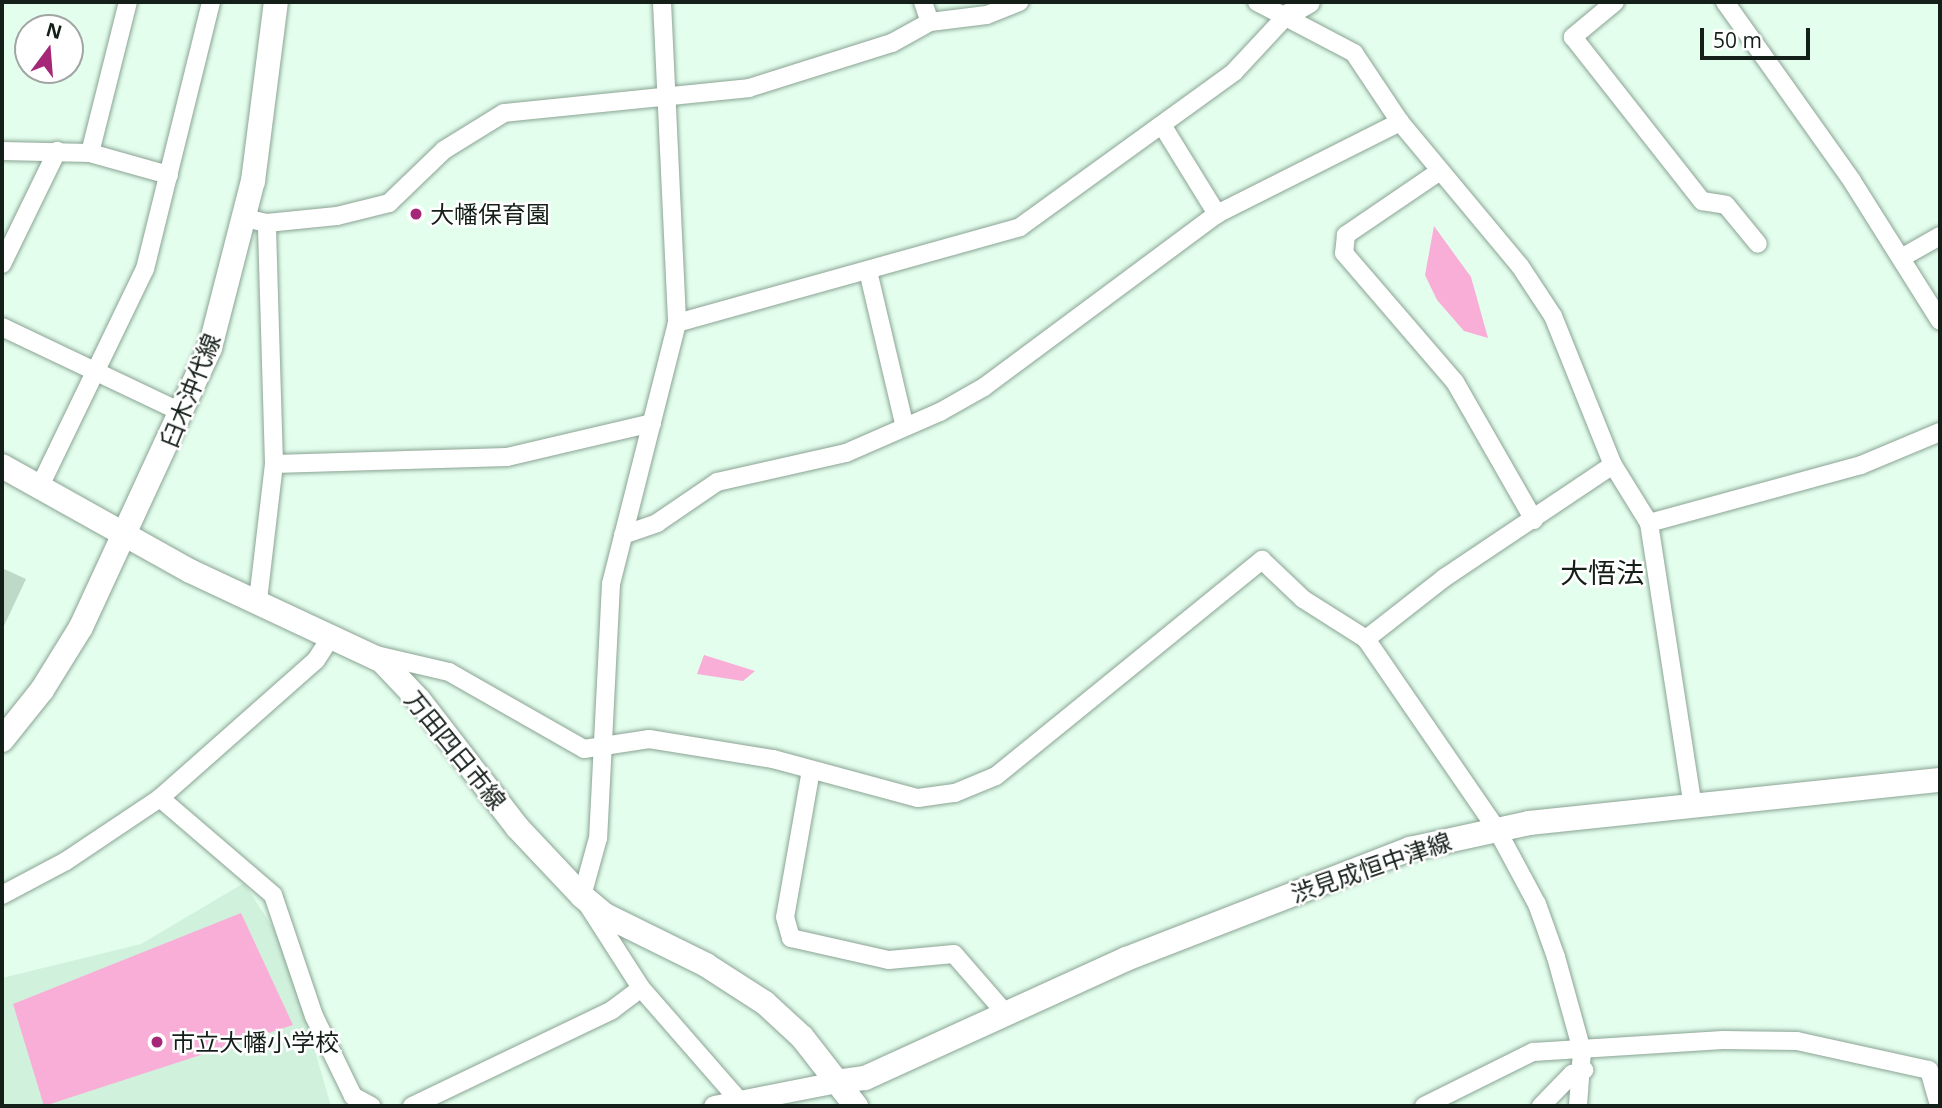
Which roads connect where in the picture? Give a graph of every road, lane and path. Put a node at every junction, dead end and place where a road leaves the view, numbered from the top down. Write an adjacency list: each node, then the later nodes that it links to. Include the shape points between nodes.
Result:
1 (128, 2): 18 (street)
2 (211, 2): 20 (street)
3 (276, 2): 22 (main road, 臼木沖代線)
4 (662, 2): 13 (street)
5 (923, 2): 12 (street)
6 (1019, 2): 12 (street, via 987,15)
7 (1257, 2): 11 (street)
8 (1309, 2): 11 (street)
9 (1615, 2): 24 (street, via 1573,37 1702,201 1726,205)
10 (1725, 2): 25 (street)
11 (1288, 14): 14 (street, via 1354,53); 15 (street, via 1234,72)
12 (930, 22): 13 (street, via 892,43 749,88)
13 (663, 94): 22 (street, via 505,113 444,150 389,202 337,216); 29 (street)
14 (1399, 122): 19 (street); 21 (street)
15 (1162, 125): 21 (street); 27 (street, via 1020,227)
16 (2, 151): 17 (street)
17 (57, 151): 18 (street); 26 (street)
18 (90, 153): 20 (street)
19 (1440, 171): 37 (street, via 1520,266 1553,316); 40 (street, via 1346,235 1345,253 1455,382)
20 (169, 175): 31 (street, via 145,269)
21 (1217, 214): 34 (street, via 984,387)
22 (256, 220): 32 (main road, 臼木沖代線); 36 (street)
23 (1940, 236): 25 (street)
24 (1758, 244)
25 (1901, 258): 28 (street)
26 (2, 264)
27 (868, 271): 29 (street); 34 (street)
28 (1940, 321)
29 (677, 323): 33 (street)
30 (2, 327): 31 (street)
31 (94, 372): 32 (street); 39 (street)
32 (183, 413): 43 (main road, 臼木沖代線)
33 (652, 423): 36 (street, via 508,457); 42 (street)
34 (905, 427): 42 (street, via 846,453 717,482 657,523)
35 (1940, 432): 41 (street, via 1861,465)
36 (274, 464): 44 (street)
37 (1613, 465): 40 (street); 41 (street)
38 (2, 466): 39 (main road, 万田四日市線)
39 (40, 486): 43 (main road, 万田四日市線)
40 (1534, 520): 46 (street, via 1444,578)
41 (1649, 523): 53 (street)
42 (623, 536): 49 (street, via 611,584)
43 (125, 537): 44 (main road, 万田四日市線); 48 (main road, 臼木沖代線, via 64,660)
44 (258, 600): 45 (main road, 万田四日市線)
45 (331, 638): 47 (main road, 万田四日市線); 52 (street, via 316,660)
46 (1366, 639): 50 (street, via 1303,600 1262,560 996,776 956,793 918,797); 54 (street)
47 (369, 653): 49 (street, via 449,672 583,749); 56 (main road, 万田四日市線, via 419,700 517,827)
48 (2, 740)
49 (607, 748): 50 (street, via 649,739 774,759); 56 (street, via 598,838)
50 (811, 770): 58 (street, via 785,917 791,937 889,960 954,954)
51 (1940, 780): 53 (main road, 渋見成恒中津線)
52 (160, 798): 55 (street, via 66,861); 63 (street, via 273,895 314,1016 354,1096)
53 (1693, 807): 54 (main road, 渋見成恒中津線)
54 (1496, 828): 58 (main road, 渋見成恒中津線, via 1362,865 1126,959); 59 (street, via 1537,904)
55 (2, 895)
56 (582, 897): 57 (street); 61 (main road, 万田四日市線, via 605,915 706,965 765,1003 802,1037)
57 (641, 988): 62 (street); 64 (street, via 612,1010)
58 (1007, 1015): 61 (main road, 渋見成恒中津線, via 865,1078)
59 (1582, 1051): 60 (street); 67 (street, via 1533,1052); 70 (street, via 1723,1040 1797,1041 1931,1078)
60 (1584, 1070): 68 (street, via 1572,1074); 69 (street)
61 (836, 1082): 62 (street); 66 (main road, 万田四日市線)
62 (737, 1098): 65 (street)
63 (371, 1106)
64 (412, 1106)
65 (714, 1106)
66 (856, 1106)
67 (1424, 1106)
68 (1541, 1106)
69 (1578, 1106)
70 (1938, 1106)

